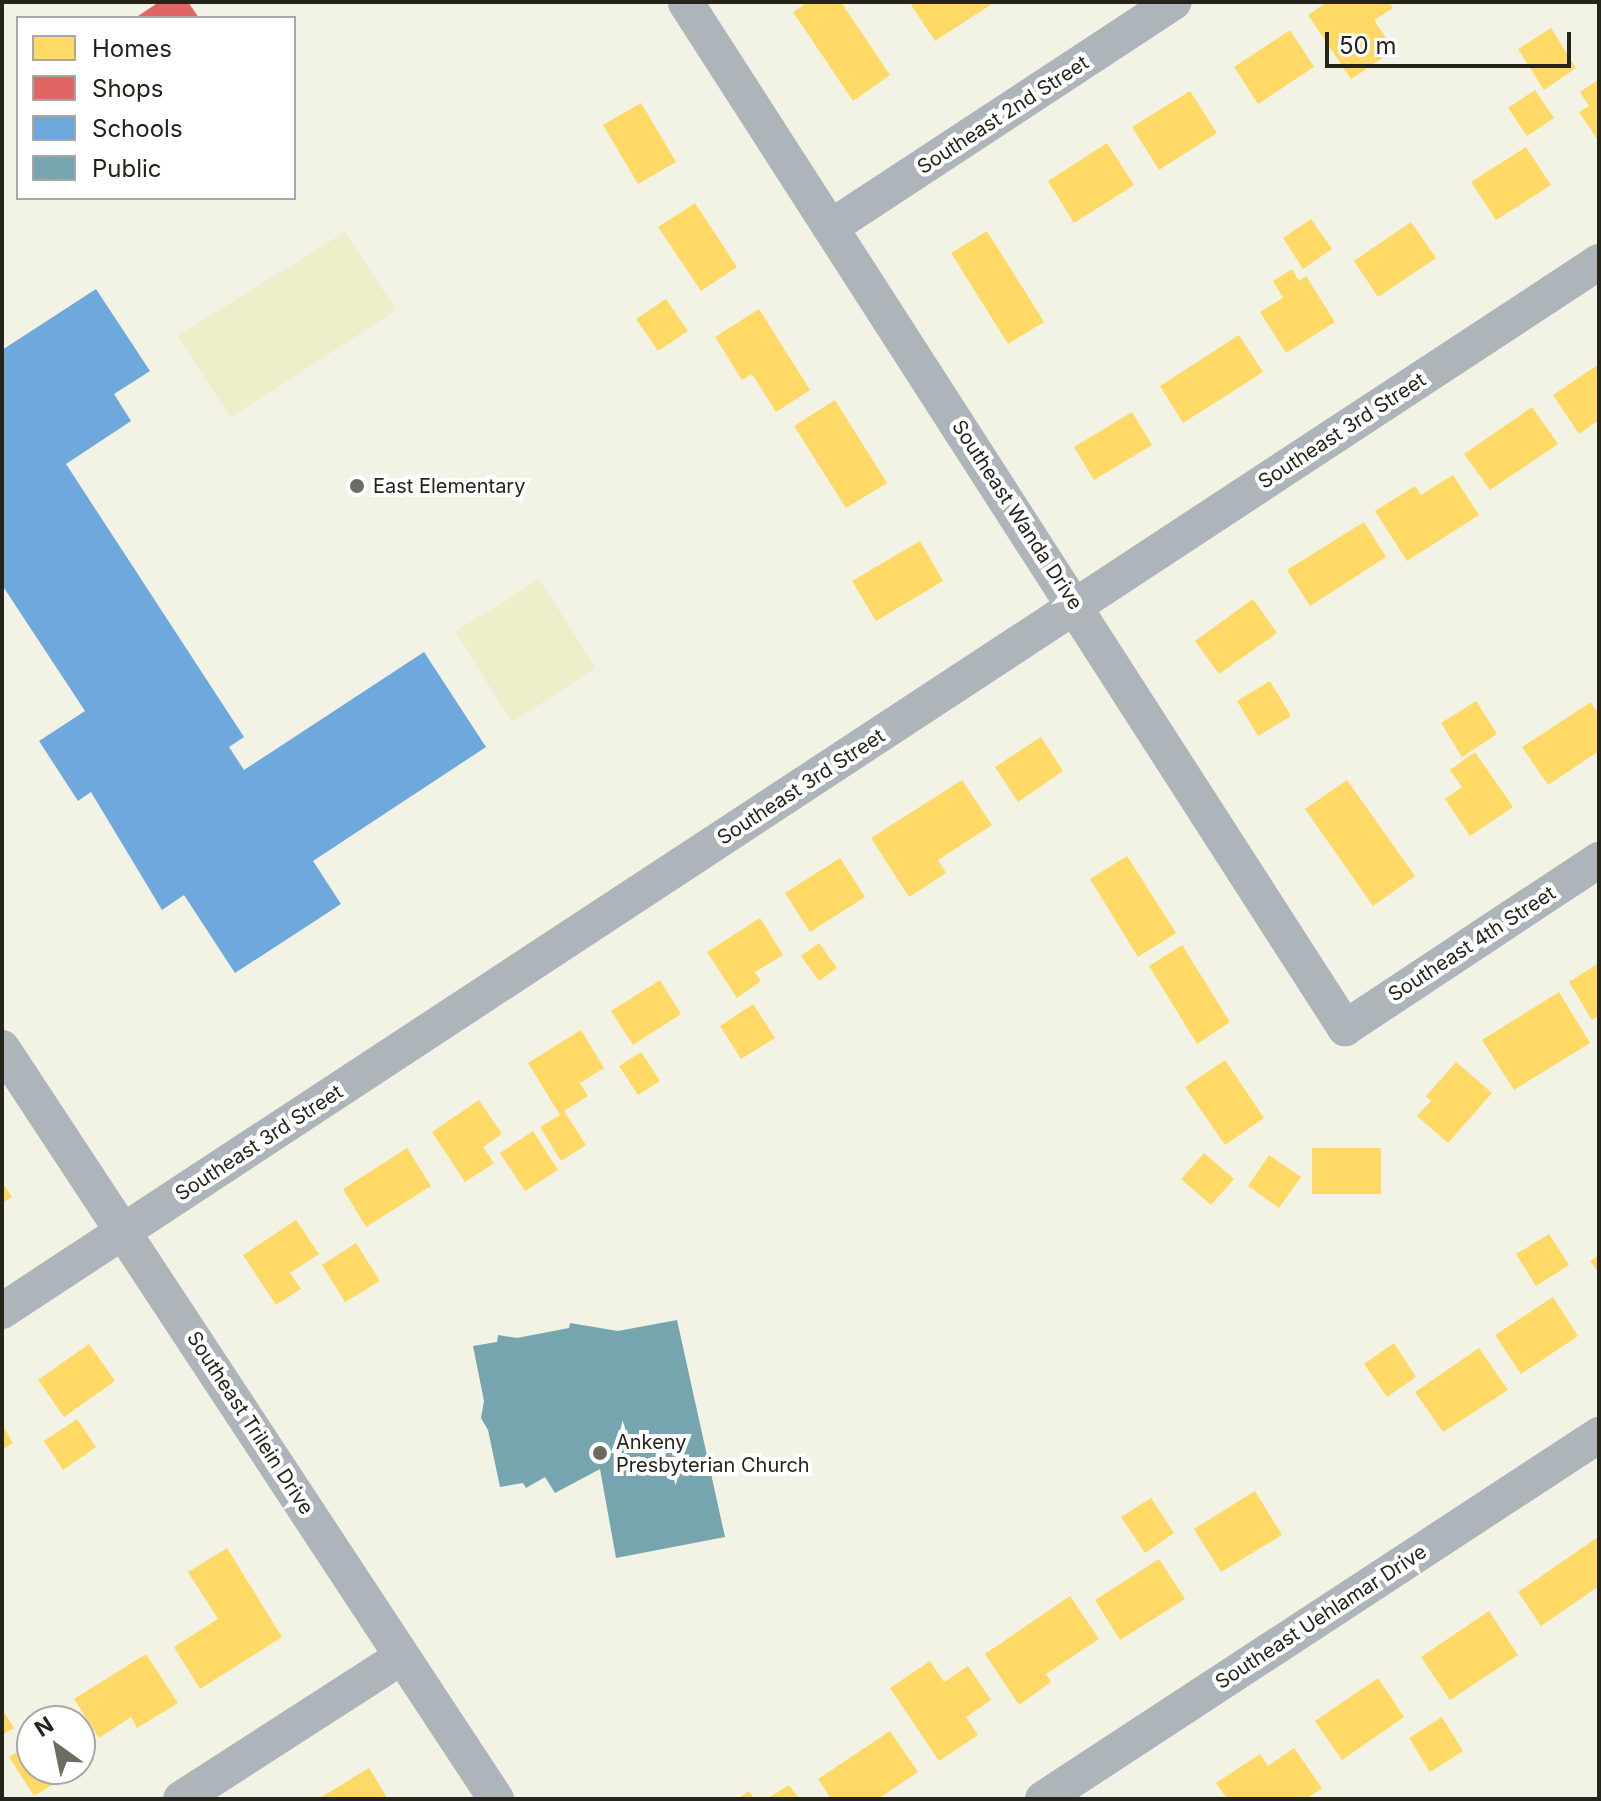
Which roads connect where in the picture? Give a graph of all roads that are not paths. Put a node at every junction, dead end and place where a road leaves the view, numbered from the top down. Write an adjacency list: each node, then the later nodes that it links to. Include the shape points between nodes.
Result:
1 (1174, 2): 3 (street, Southeast 2nd Street)
2 (686, 3): 3 (street, Southeast Wanda Drive)
3 (831, 227): 5 (street, Southeast Wanda Drive)
4 (1599, 262): 5 (street, Southeast 3rd Street)
5 (1076, 606): 7 (street, Southeast Wanda Drive); 9 (street, Southeast 3rd Street)
6 (1599, 860): 7 (street, Southeast 4th Street)
7 (1345, 1028)
8 (2, 1048): 9 (street, Southeast Trilein Drive)
9 (125, 1232): 10 (street, Southeast 3rd Street); 12 (street, Southeast Trilein Drive)
10 (2, 1311)
11 (1599, 1435): 15 (street, Southeast Uehlamar Drive)
12 (401, 1657): 13 (street); 14 (street, Southeast Trilein Drive)
13 (181, 1799)
14 (496, 1799)
15 (1043, 1799)

